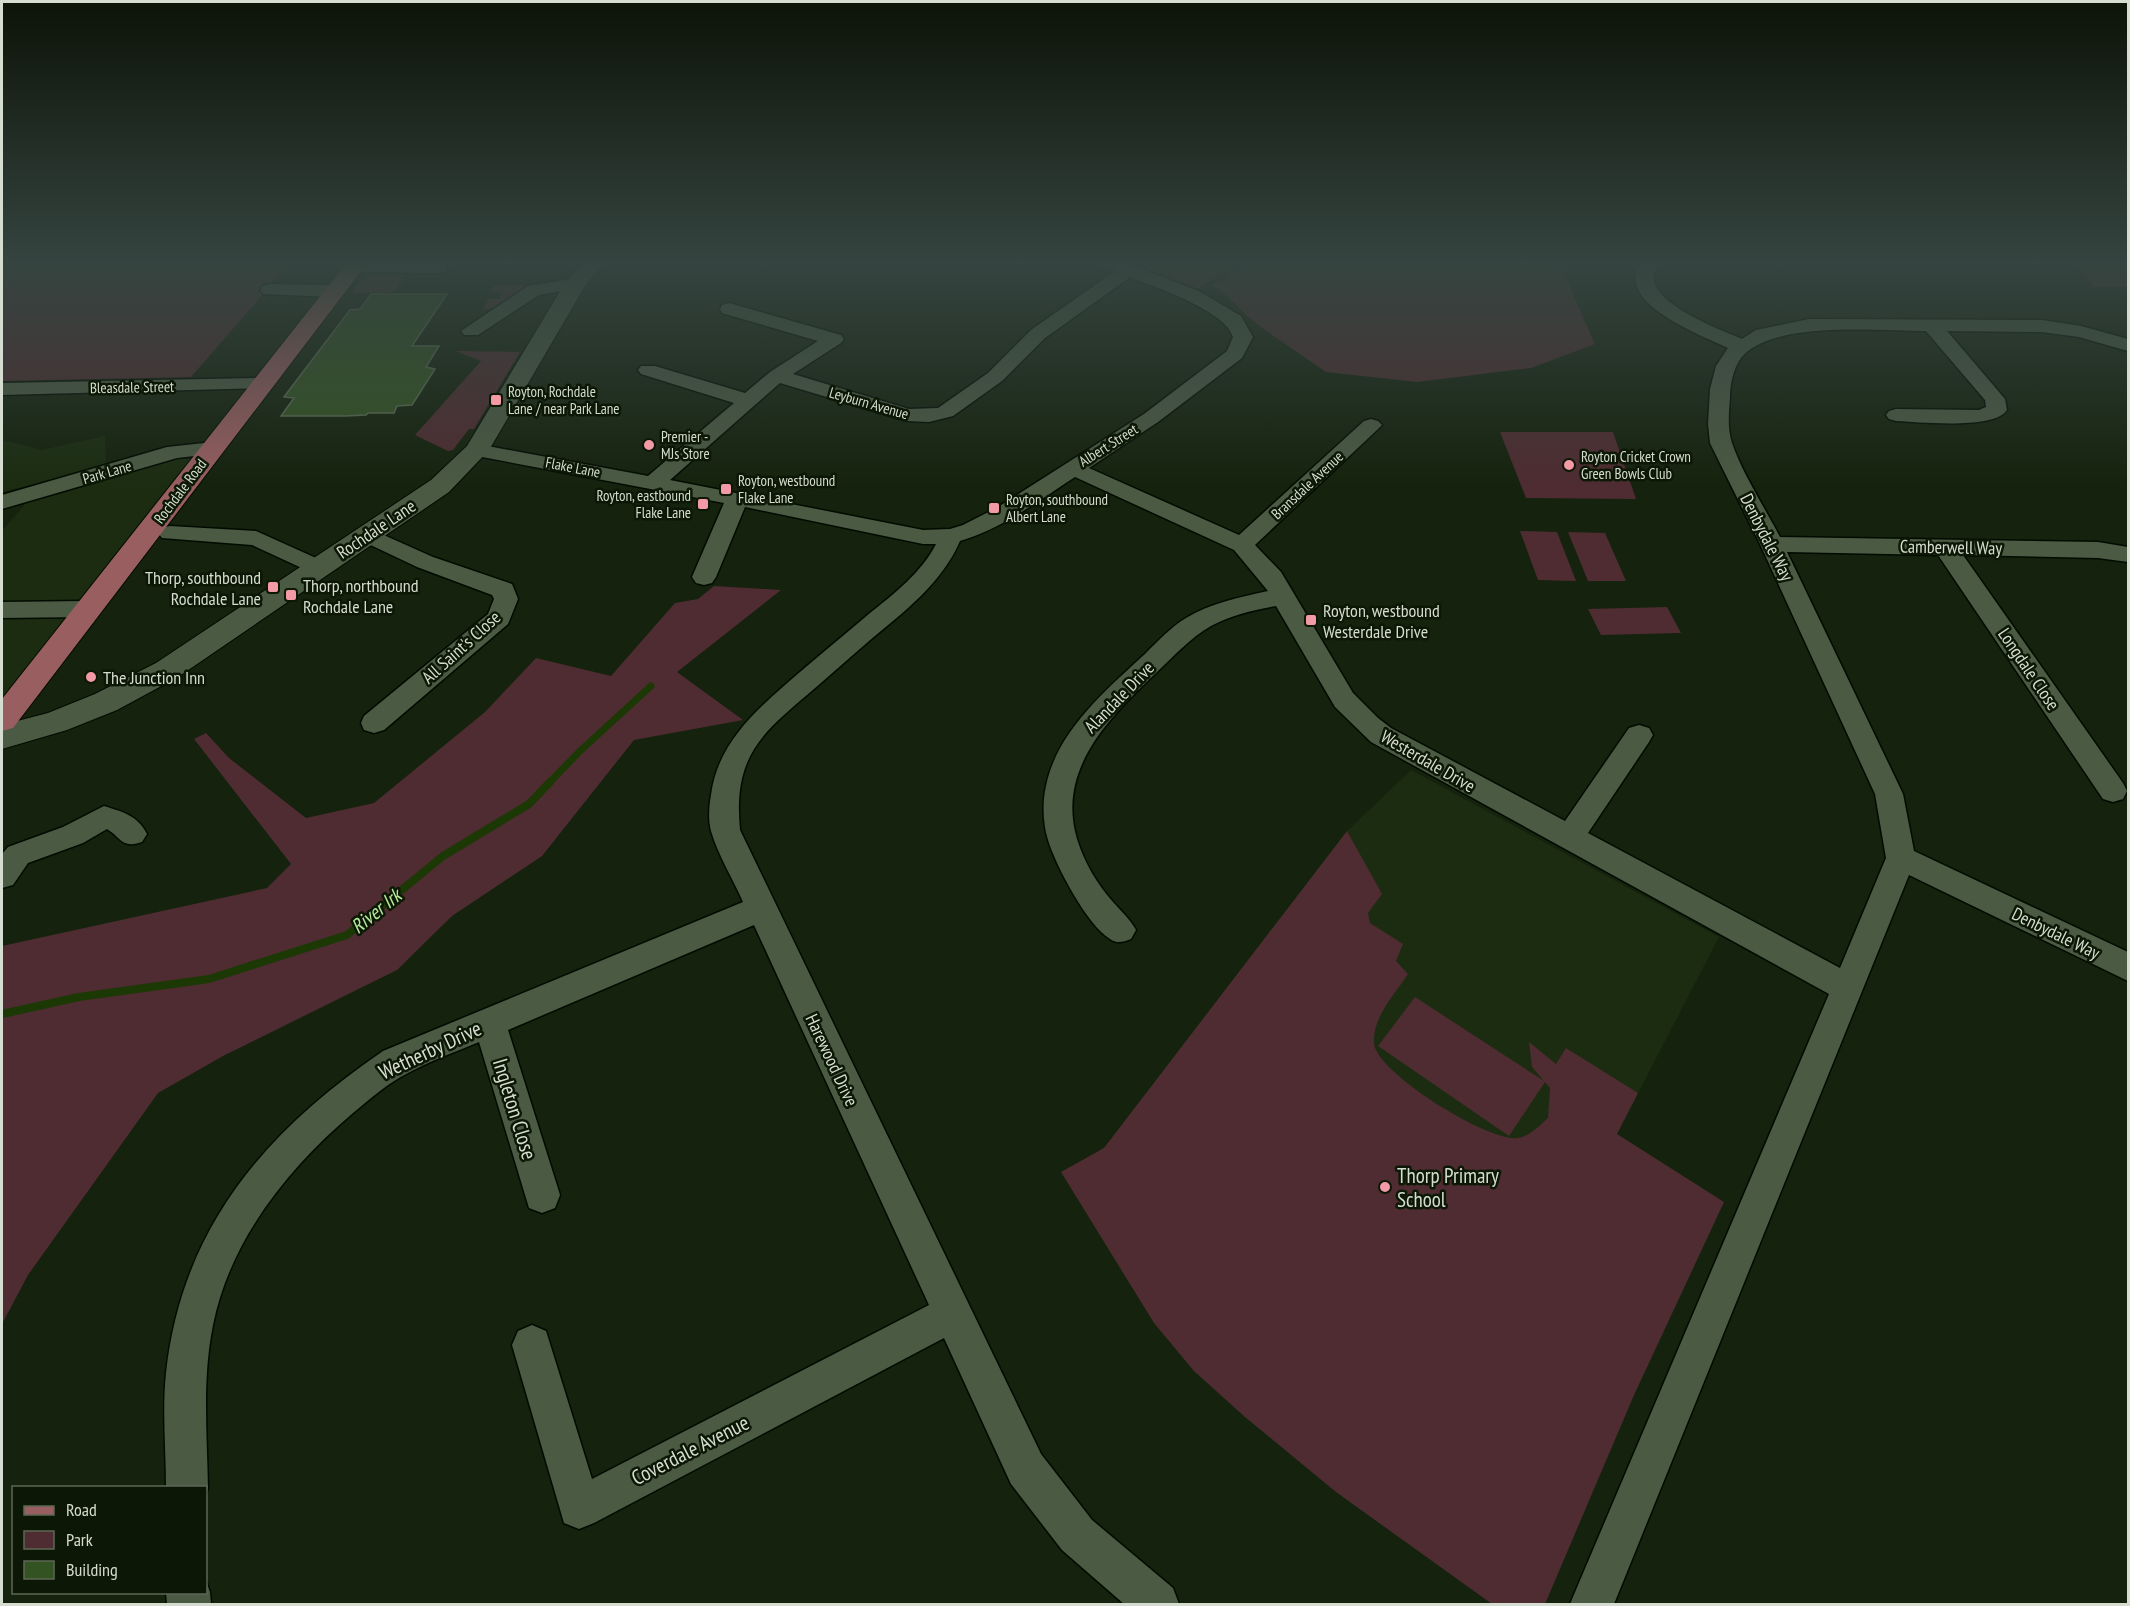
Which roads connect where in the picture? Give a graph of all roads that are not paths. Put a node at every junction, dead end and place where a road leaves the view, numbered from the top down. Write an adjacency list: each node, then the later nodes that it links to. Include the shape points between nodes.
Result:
1 (299, 337): 14 (main road, Rochdale Road)
2 (544, 337): 20 (street, Rochdale Lane)
3 (827, 337): 13 (street, via 834,339)
4 (1035, 337): 13 (street, Leyburn Avenue, via 995,377 951,410 926,417 907,415)
5 (1241, 337): 21 (street, Albert Street, via 1241,345 1226,363 1151,418)
6 (1723, 337): 11 (street)
7 (1758, 337): 11 (street)
8 (1941, 337): 17 (street, via 1995,399 1997,410 1982,416)
9 (2099, 337): 10 (street)
10 (2128, 345)
11 (1741, 346): 30 (street, Denbydale Way, via 1726,366 1718,424 1721,443 1734,472)
12 (648, 370): 16 (street)
13 (777, 376): 16 (street)
14 (262, 384): 15 (street, Bleasdale Street); 19 (main road, Rochdale Road)
15 (2, 388)
16 (746, 400): 22 (street)
17 (1896, 415)
18 (1371, 425): 31 (street, Bransdale Avenue)
19 (213, 448): 23 (street, Park Lane, via 175,452); 37 (main road, Rochdale Road)
20 (477, 450): 22 (street, Flake Lane); 28 (street, Rochdale Lane, via 441,486)
21 (1072, 468): 29 (street, Albert Street, via 990,522); 31 (street, Westerdale Drive)
22 (654, 482): 24 (street, Flake Lane)
23 (24, 495): 25 (street, Park Lane); 26 (street)
24 (737, 499): 29 (street, Flake Lane, via 923,537); 35 (street)
25 (2, 502)
26 (2, 520)
27 (170, 533): 34 (street, via 256,538)
28 (368, 535): 34 (street, Rochdale Lane); 40 (street, All Saint's Close, via 425,562 493,584 503,590 507,599 500,618)
29 (951, 536): 48 (street, Harewood Drive, via 926,579 774,709 749,734 736,756 723,796 725,830)
30 (1772, 544): 32 (street, Camberwell Way); 46 (street, Denbydale Way, via 1888,794)
31 (1242, 545): 36 (street, Westerdale Drive)
32 (1945, 547): 33 (street, Camberwell Way); 43 (street, Longdale Close)
33 (2128, 554)
34 (319, 568): 42 (street, Rochdale Lane, via 167,670 106,702)
35 (704, 577)
36 (1283, 596): 45 (street, Westerdale Drive, via 1344,700 1368,725 1394,744); 49 (street, Alandale Drive, via 1224,609 1194,623 1096,719 1071,756 1059,798 1063,844 1083,889)
37 (86, 609): 38 (street); 39 (main road, Rochdale Road)
38 (2, 610)
39 (2, 720)
40 (374, 723)
41 (1639, 735): 45 (street)
42 (2, 737)
43 (2113, 791)
44 (132, 834): 47 (street, via 120,822 104,817 73,835 18,855)
45 (1569, 838): 51 (street, Westerdale Drive)
46 (1901, 858): 50 (street, Denbydale Way); 51 (street)
47 (2, 876)
48 (761, 908): 52 (street, Wetherby Drive); 54 (street, Harewood Drive)
49 (1120, 930)
50 (2128, 968)
51 (1848, 988): 58 (street)
52 (489, 1022): 53 (street, Ingleton Close); 56 (street, Wetherby Drive, via 395,1062 361,1084 299,1136 250,1196 213,1264 190,1337 186,1374)
53 (542, 1195)
54 (951, 1314): 55 (street, Coverdale Avenue, via 579,1508); 57 (street, Harewood Drive, via 1026,1469 1077,1535)
55 (532, 1344)
56 (187, 1486)
57 (1156, 1605)
58 (1592, 1605)

